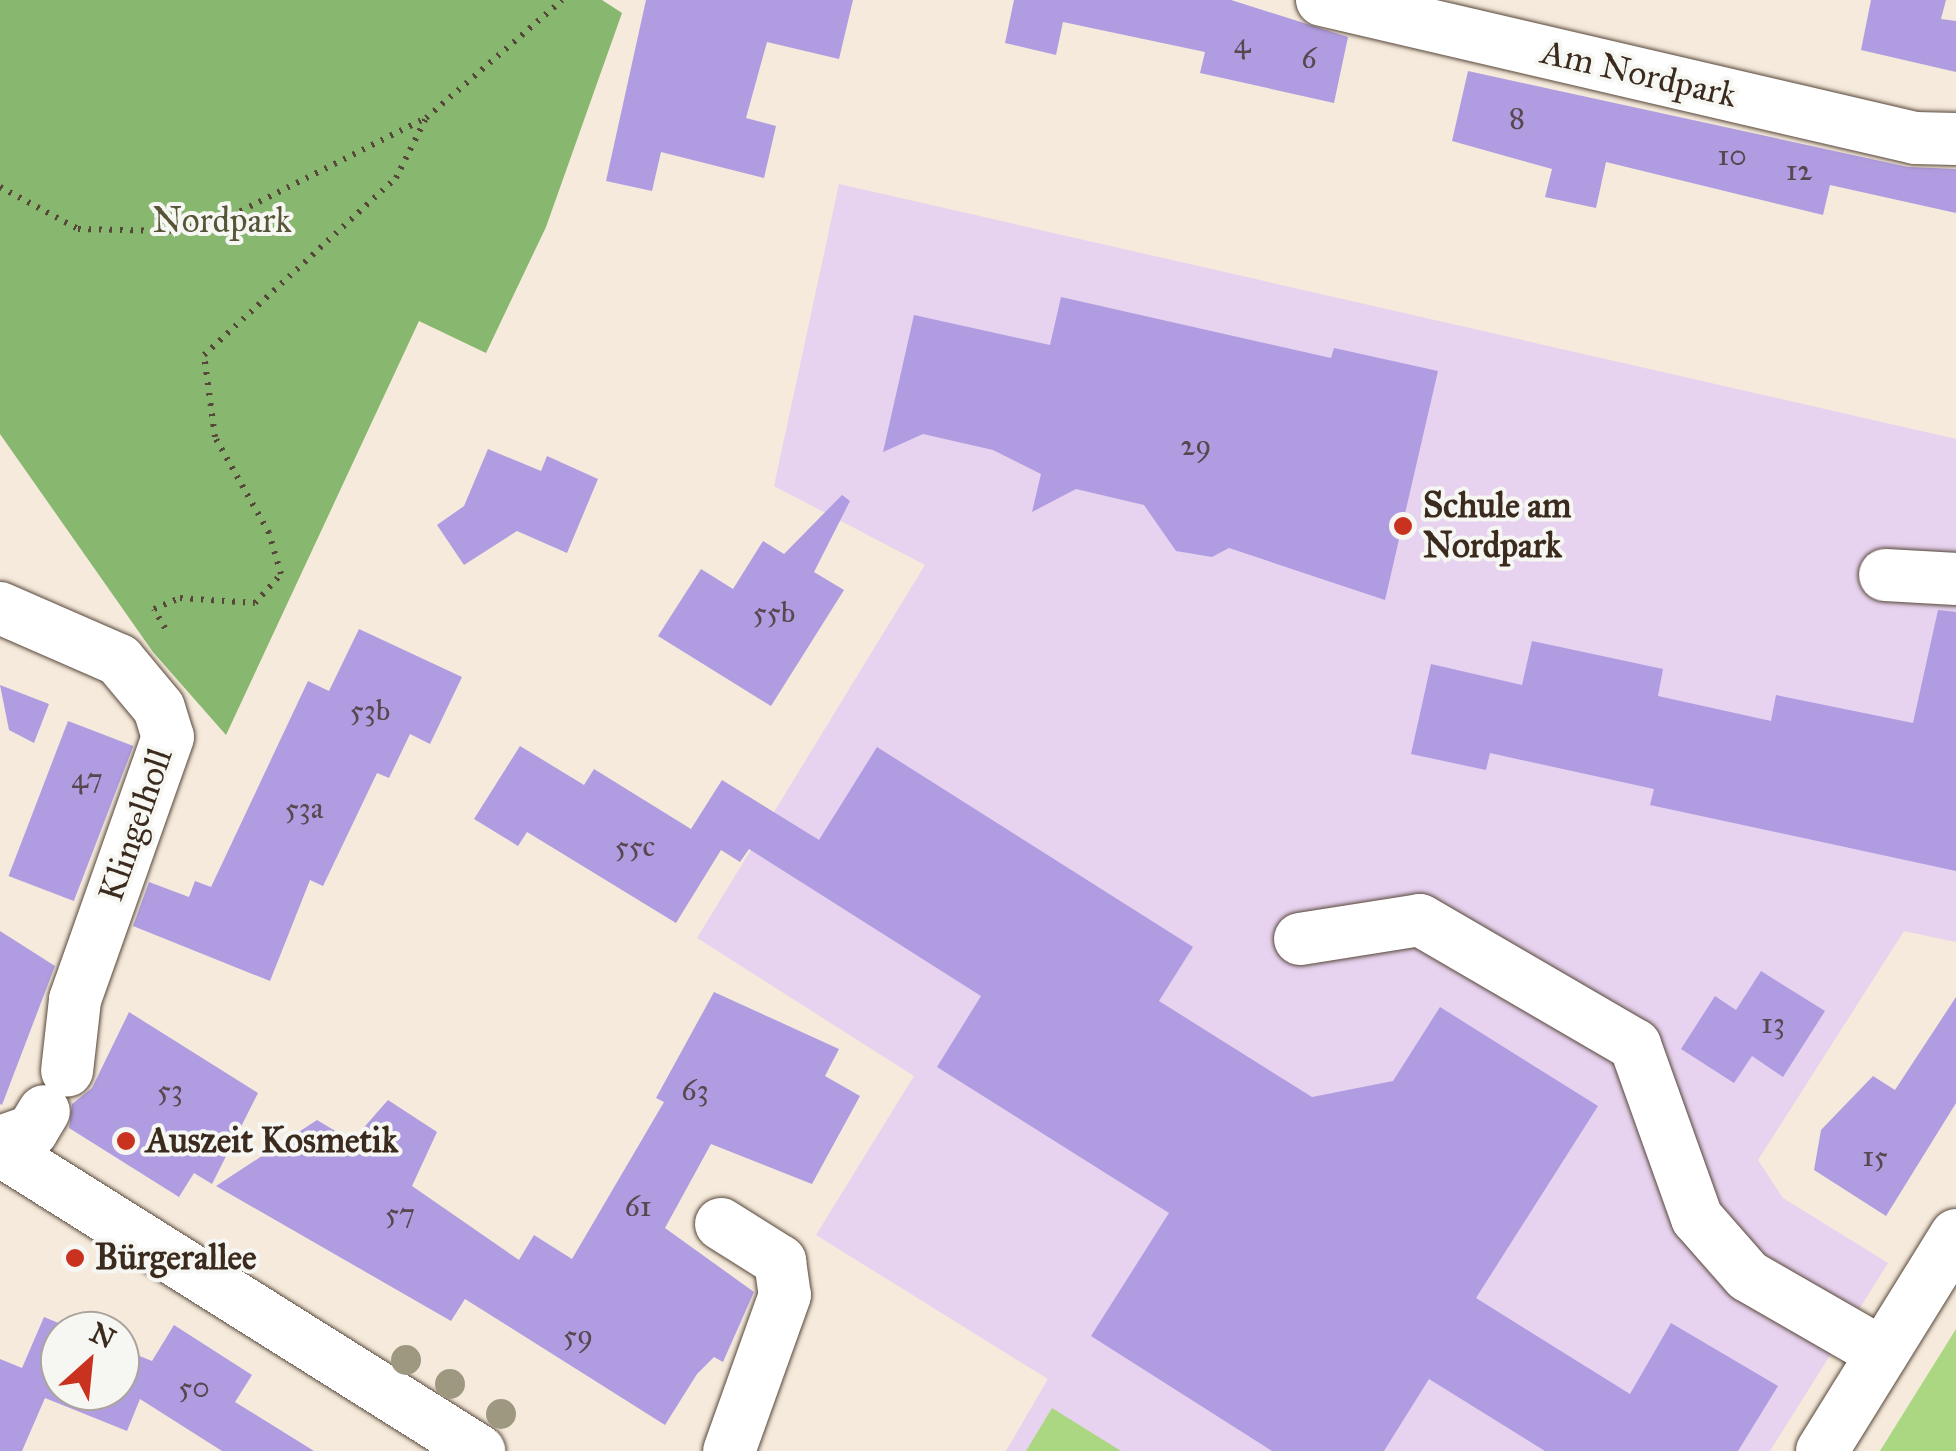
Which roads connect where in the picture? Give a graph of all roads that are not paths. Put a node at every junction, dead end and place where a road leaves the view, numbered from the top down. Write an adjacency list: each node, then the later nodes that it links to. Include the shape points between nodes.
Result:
1 (1322, 0): 2 (street, Am Nordpark, via 1915,138)
2 (1956, 139)
3 (1884, 575): 4 (street)
4 (1956, 579)
5 (0, 608): 7 (street, Klingelholl, via 119,660 160,708 168,737 76,1000 56,1091 32,1132)
6 (1300, 940): 11 (street, via 1420,920 1635,1045 1697,1218 1748,1276)
7 (0, 1142)
8 (0, 1150): 12 (street)
9 (721, 1224): 13 (street, via 780,1261 785,1295)
10 (1956, 1235): 11 (street)
11 (1882, 1353): 14 (street)
12 (479, 1451)
13 (728, 1451)
14 (1822, 1451)

